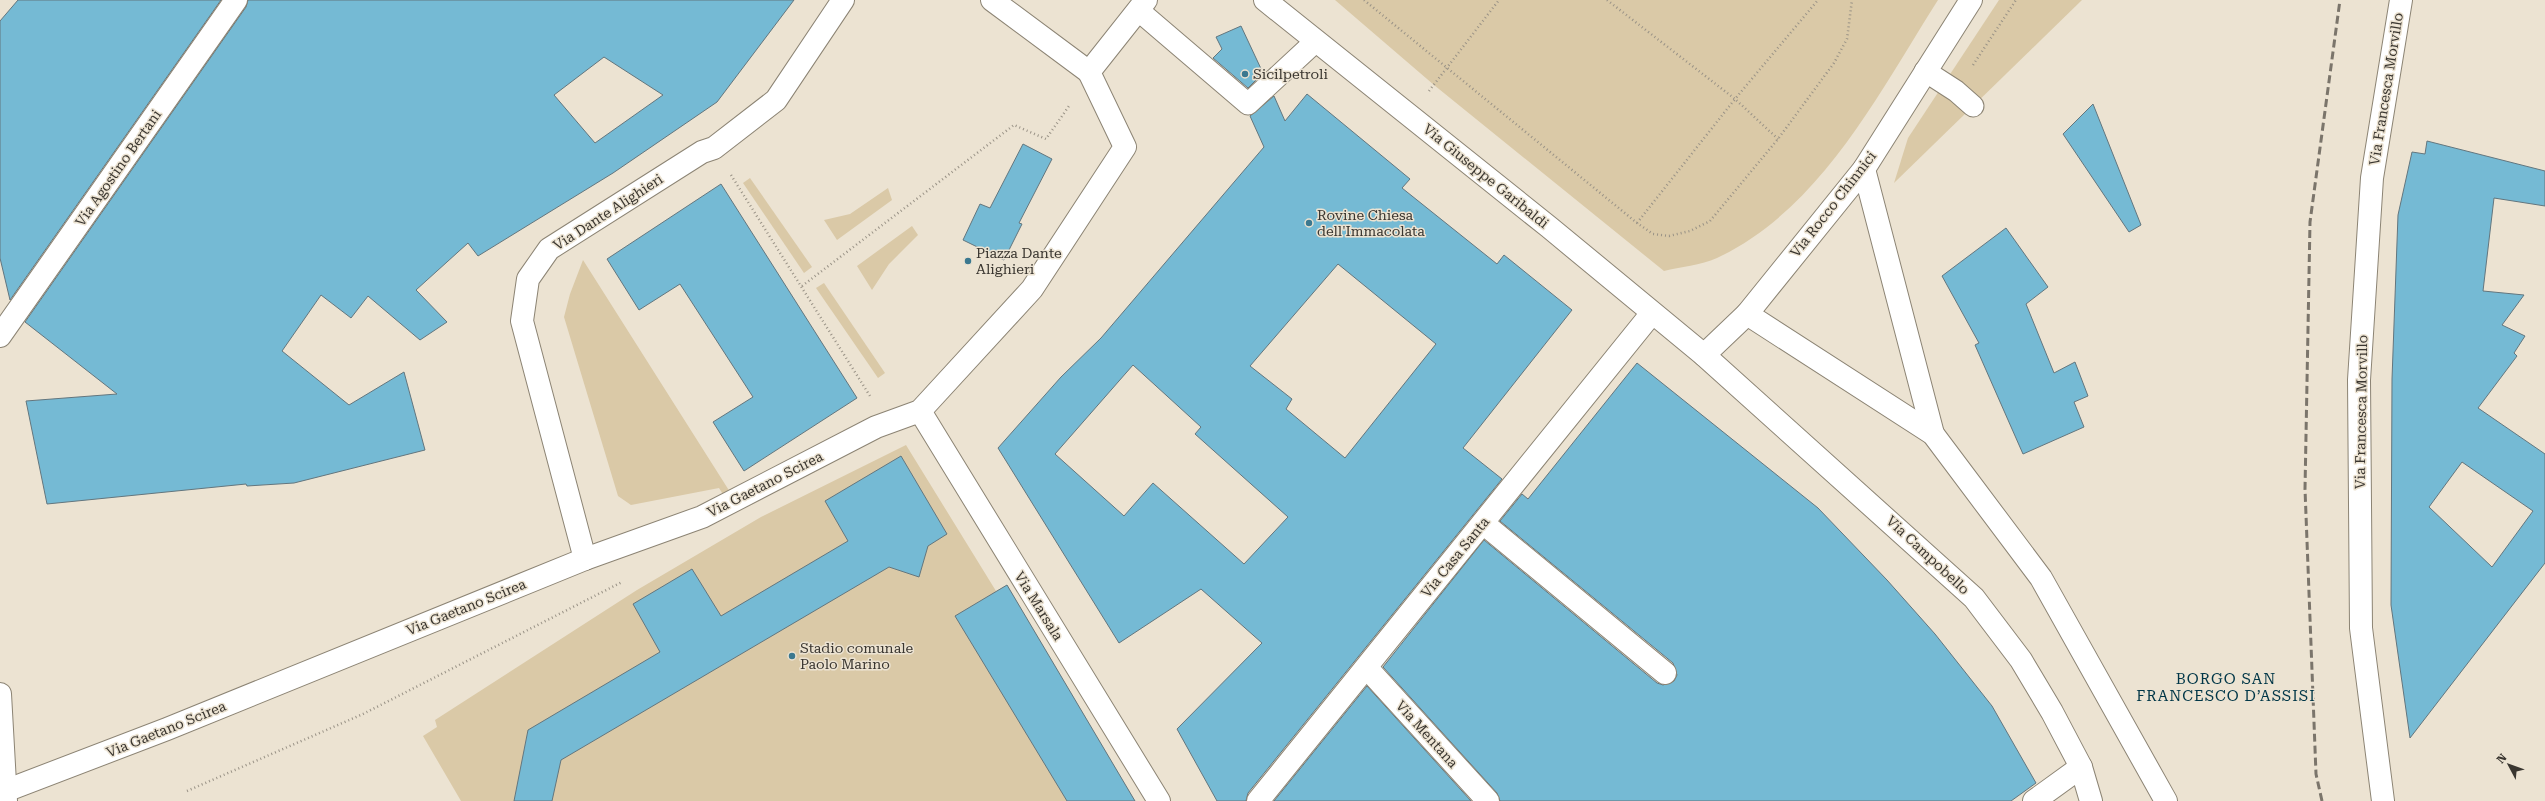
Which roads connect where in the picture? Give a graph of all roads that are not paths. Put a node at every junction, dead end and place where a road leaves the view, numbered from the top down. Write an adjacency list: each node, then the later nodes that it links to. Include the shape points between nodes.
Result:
1 (236, 0): 15 (street, Via Agostino Bertani)
2 (843, 0): 20 (street, Via Dante Alighieri, via 776,100 714,148 702,152 549,249 528,279 522,321)
3 (992, 0): 9 (street)
4 (1265, 0): 8 (street, Via Giuseppe Garibaldi)
5 (1971, 0): 10 (street, Via Rocco Chinnici)
6 (2401, 0): 32 (street, Via Francesca Morvillo, via 2372,178 2359,380 2361,628)
7 (1142, 5): 8 (lane, via 1248,104); 9 (street)
8 (1316, 41): 13 (street, Via Giuseppe Garibaldi)
9 (1089, 72): 17 (street, via 1125,147 1032,289)
10 (1926, 72): 11 (lane); 12 (street, Via Rocco Chinnici)
11 (1973, 106)
12 (1864, 168): 14 (street, Via Rocco Chinnici); 18 (street)
13 (1652, 313): 16 (street, Via Giuseppe Garibaldi); 19 (street, Via Casa Santa)
14 (1747, 314): 16 (street, Via Rocco Chinnici); 18 (street)
15 (0, 336)
16 (1704, 356): 24 (street, Via Campobello, via 1974,598 2021,660)
17 (920, 411): 20 (street, Via Gaetano Scirea, via 888,422 702,517); 26 (street, Via Marsala)
18 (1933, 434): 31 (street, via 2041,578)
19 (1482, 523): 21 (street, Via Casa Santa); 22 (street)
20 (585, 559): 25 (street, Via Gaetano Scirea)
21 (1367, 668): 27 (street, Via Casa Santa); 28 (street, Via Mentana)
22 (1665, 673)
23 (0, 694): 25 (street)
24 (2081, 767): 29 (street); 30 (street, Via Campobello)
25 (5, 796)
26 (1159, 801)
27 (1258, 801)
28 (1488, 801)
29 (2034, 801)
30 (2091, 801)
31 (2166, 801)
32 (2383, 801)

